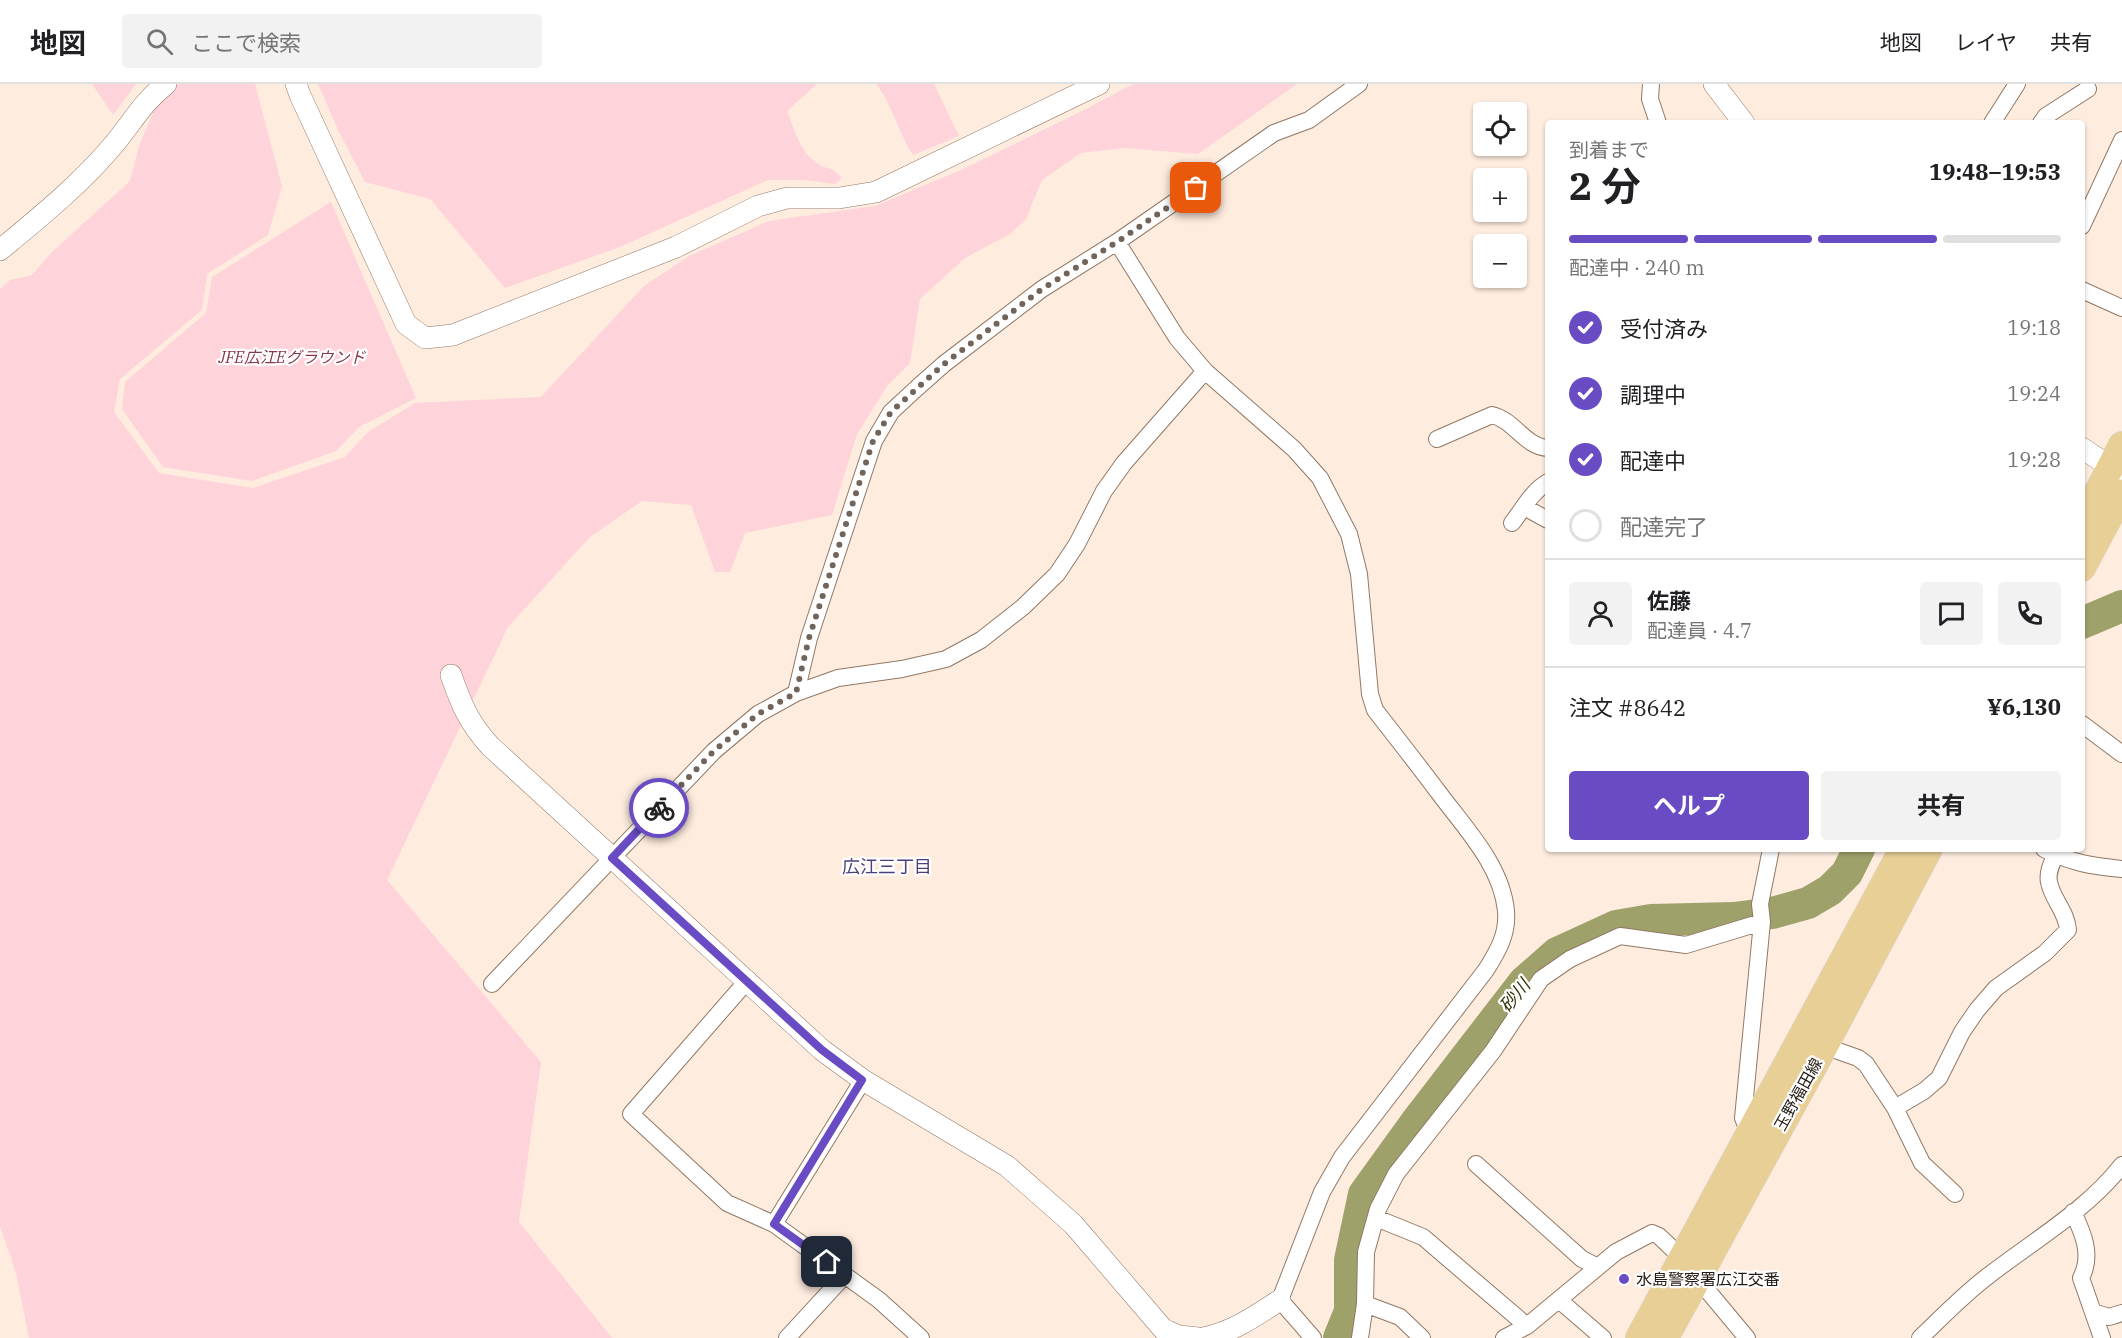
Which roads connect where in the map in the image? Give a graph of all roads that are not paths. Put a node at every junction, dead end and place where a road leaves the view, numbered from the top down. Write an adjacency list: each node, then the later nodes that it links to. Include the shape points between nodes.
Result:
1 (166, 84): 16 (street, via 139,109 115,143 80,179)
2 (297, 84): 3 (street, via 406,324 425,338 453,335 665,251 758,206 787,198 839,198 876,192)
3 (1099, 84)
4 (1359, 84): 15 (street, via 1309,120 1274,133)
5 (1651, 84): 9 (street, via 1650,99)
6 (1714, 84): 10 (street)
7 (2011, 86): 11 (street)
8 (2088, 89): 12 (street)
9 (1657, 120)
10 (1742, 120)
11 (1994, 120)
12 (2044, 120)
13 (2122, 140): 14 (street)
14 (2085, 220)
15 (1117, 242): 19 (street, via 1177,338); 32 (street, via 1042,289 944,364 891,412 873,441 809,638)
16 (0, 250)
17 (2085, 291): 18 (street)
18 (2122, 308)
19 (1204, 371): 32 (street, via 1124,463 1057,574 1023,607 981,640 945,659 838,678); 57 (street, via 1294,449 1320,478 1348,534 1359,574 1370,694 1375,710 1475,840 1502,887 1507,912 1503,943 1486,970 1342,1157 1322,1192)
20 (1437, 439): 21 (street, via 1492,415 1501,417 1534,444)
21 (1545, 447)
22 (2085, 449): 23 (street)
23 (2118, 462): 27 (main road)
24 (1545, 484): 26 (street, via 1526,500)
25 (2122, 493): 30 (main road)
26 (1524, 507): 28 (street); 29 (street)
27 (2085, 517)
28 (1545, 518)
29 (1512, 523)
30 (2085, 562)
31 (451, 675): 39 (street, via 475,730)
32 (796, 693): 39 (street, via 758,714 714,751)
33 (2085, 726): 34 (street)
34 (2122, 754)
35 (1770, 852): 41 (street, via 1760,904)
36 (1901, 852): 47 (main road, 玉野福田線)
37 (1927, 852): 44 (main road, 玉野福田線)
38 (2050, 852): 40 (street, via 2096,867); 46 (street, via 2048,882 2068,930 2045,953 1996,988 1962,1032 1939,1078)
39 (612, 858): 42 (street); 43 (street)
40 (2122, 869)
41 (1762, 922): 47 (street, via 1743,1121); 52 (street, via 1686,945 1620,936 1570,959 1541,979 1459,1097 1396,1174)
42 (747, 981): 45 (street, via 822,1050); 53 (street, via 632,1114 727,1203)
43 (492, 984)
44 (1824, 1046): 46 (street, via 1866,1064); 55 (main road, 玉野福田線)
45 (862, 1080): 53 (street); 65 (street, via 1007,1166 1073,1224 1163,1329)
46 (1896, 1108): 50 (street, via 1922,1163)
47 (1750, 1135): 55 (main road, 玉野福田線)
48 (1476, 1164): 54 (street, via 1582,1259)
49 (2122, 1165): 51 (street)
50 (1955, 1194)
51 (2073, 1212): 60 (street, via 2086,1241 2081,1278); 75 (street, via 1985,1277)
52 (1376, 1218): 59 (street, via 1366,1252); 62 (street, via 1423,1237)
53 (774, 1224): 56 (street)
54 (1598, 1267): 55 (street, via 1616,1252 1652,1233); 58 (street)
55 (1690, 1268): 72 (main road, 玉野福田線); 73 (main road, 玉野福田線); 74 (street)
56 (845, 1275): 63 (street); 64 (street)
57 (1280, 1300): 66 (street, via 1239,1327); 67 (street)
58 (1558, 1300): 62 (street); 71 (street)
59 (1365, 1304): 68 (street); 69 (street, via 1400,1317)
60 (2093, 1312): 61 (street, via 2109,1317); 76 (street)
61 (2122, 1313)
62 (1527, 1326): 70 (street)
63 (787, 1338)
64 (921, 1338)
65 (1198, 1338)
66 (1203, 1338)
67 (1313, 1338)
68 (1360, 1338)
69 (1422, 1338)
70 (1504, 1338)
71 (1603, 1338)
72 (1639, 1338)
73 (1665, 1338)
74 (1747, 1338)
75 (1920, 1338)
76 (2102, 1338)

